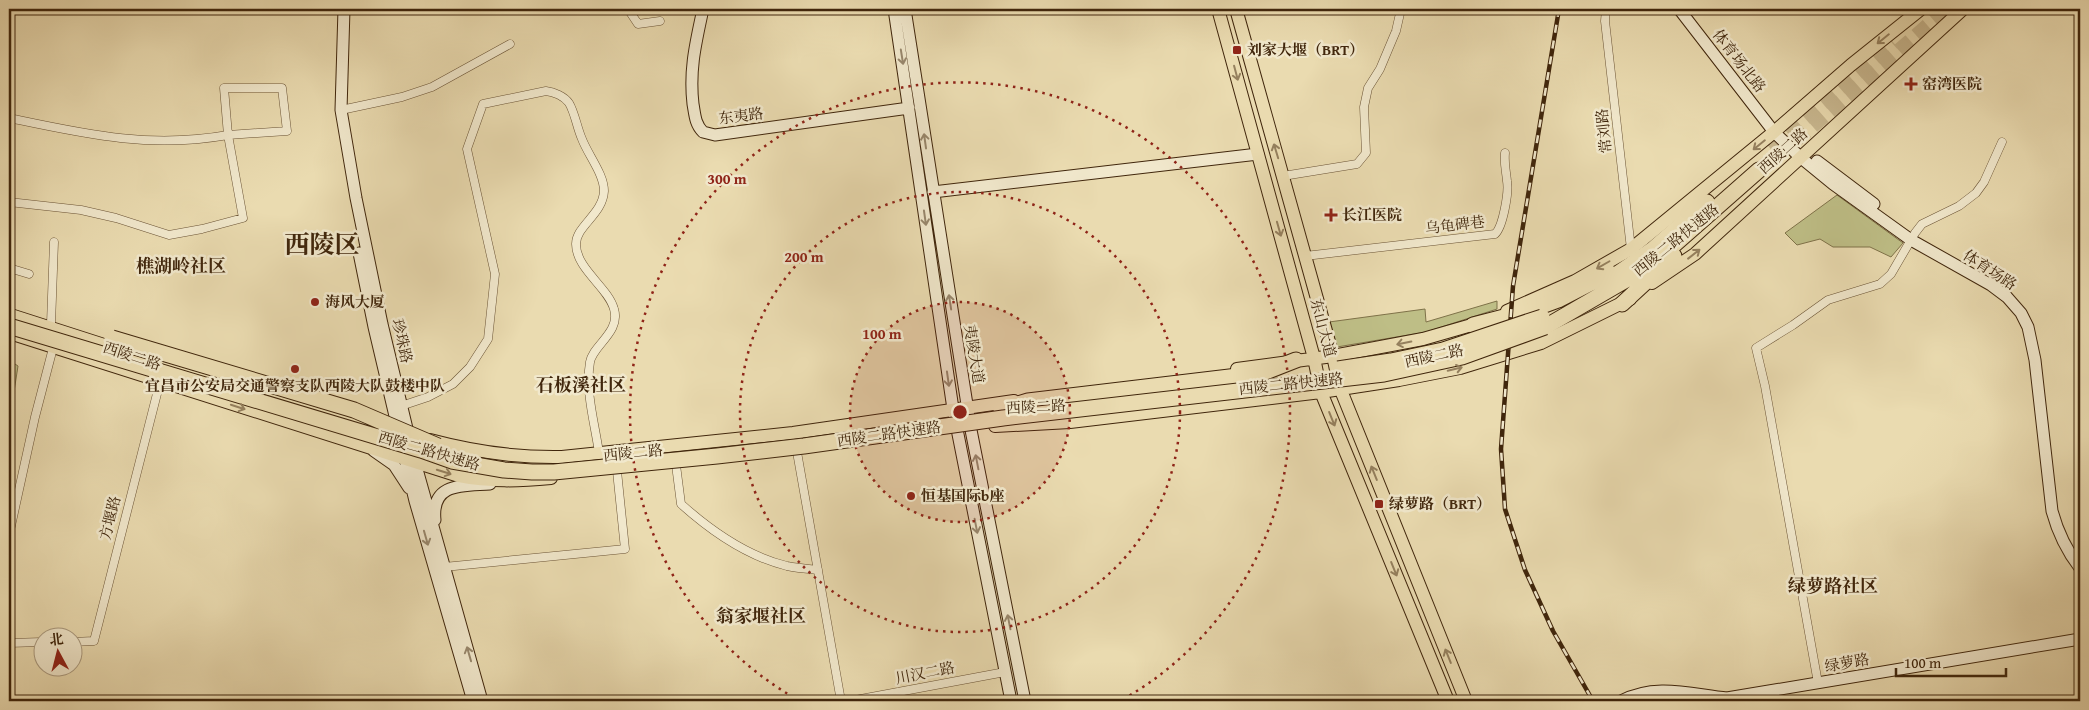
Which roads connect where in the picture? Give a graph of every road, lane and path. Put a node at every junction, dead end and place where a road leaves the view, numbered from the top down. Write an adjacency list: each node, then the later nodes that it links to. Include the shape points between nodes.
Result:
1 (336, 9): 59 (main road, 珍珠路, via 334,111 372,318)
2 (344, 9): 18 (main road, 珍珠路)
3 (628, 9): 15 (street, via 638,24)
4 (704, 9): 17 (main road, 东夷路, via 691,76 696,122 703,132 715,135)
5 (894, 9): 17 (main road, 夷陵大道, one-way to 17)
6 (905, 9): 28 (main road, 夷陵大道, one-way to 6)
7 (1218, 9): 24 (main road, 东山大道, one-way to 24)
8 (1236, 9): 27 (main road, 东山大道, one-way to 8)
9 (1401, 9): 27 (street, via 1396,32 1368,88 1364,107 1366,153 1357,164)
10 (1606, 9): 32 (street, 常刘路)
11 (1679, 9): 20 (main road, 体育场北路)
12 (1688, 9): 20 (main road, 体育场北路)
13 (1921, 9): 20 (main road, 西陵二路, one-way to 20)
14 (1963, 9): 25 (main road, 西陵二路)
15 (660, 21)
16 (510, 44): 18 (street, via 432,87 402,98)
17 (909, 108): 56 (main road, 夷陵大道, one-way to 56)
18 (342, 110): 53 (main road, 珍珠路, via 356,198)
19 (9, 118): 21 (street, via 102,137 134,140 199,140)
20 (1777, 130): 25 (main road, 体育场路); 32 (main road, 西陵二路, one-way to 32)
21 (228, 135): 21 (street, via 224,88 282,88 287,131); 29 (street, via 243,218 169,235 81,210)
22 (2002, 142): 30 (street, via 1976,193 1959,206 1922,224)
23 (1505, 153): 34 (street, 乌龟碑巷, via 1508,188 1502,223 1495,234)
24 (1258, 154): 28 (main road); 48 (main road, 东山大道, one-way to 48)
25 (1803, 155): 30 (main road, 体育场路, via 1833,184); 37 (main road, 西陵二路, one-way to 25, via 1695,254)
26 (1759, 169): 33 (highway, 西陵二路快速路); 37 (highway); 41 (highway, 西陵二路快速路, via 1653,262 1633,276)
27 (1284, 176): 34 (main road, 东山大道)
28 (933, 192): 54 (main road, 夷陵大道, one-way to 28)
29 (9, 202)
30 (1913, 236): 72 (main road, 体育场路, via 2002,283 2025,306 2039,344 2055,500 2063,528); 74 (main road, 体育场路, via 1992,285 2021,313 2028,327 2035,360 2052,511 2067,551); 81 (street, via 1891,274 1880,284 1828,300 1756,348)
31 (54, 242): 42 (street)
32 (1631, 249): 43 (main road, 西陵二路, one-way to 43, via 1575,281)
33 (1653, 249): 41 (highway, 西陵二路快速路); 43 (highway, via 1558,300)
34 (1305, 256): 47 (main road, 东山大道)
35 (9, 268): 36 (street)
36 (29, 274)
37 (1622, 304): 52 (main road, 西陵二路, one-way to 37, via 1460,368 1541,343)
38 (9, 310): 40 (main road)
39 (9, 316): 61 (highway, 西陵二路快速路, bridge, via 258,396)
40 (30, 317): 42 (highway)
41 (1544, 322): 51 (highway, 西陵二路快速路, bridge, via 1462,357); 55 (highway, 西陵二路快速路, bridge, via 1391,361)
42 (51, 323): 59 (main road, 西陵二路); 61 (highway, bridge, via 70,325 354,410)
43 (1472, 325): 47 (main road, 西陵二路, one-way to 47, via 1423,339)
44 (9, 326): 51 (highway, 西陵二路快速路, bridge, via 452,461 532,472 727,455 1003,418)
45 (9, 333): 46 (main road, 西陵二路)
46 (53, 348): 50 (main road, 西陵二路); 70 (street)
47 (1333, 356): 48 (main road, 西陵二路); 52 (main road, 东山大道)
48 (1314, 358): 49 (main road, 西陵二路); 51 (main road, 东山大道)
49 (1296, 360): 54 (main road, 西陵二路); 55 (highway, via 1263,373 1028,401)
50 (160, 382): 62 (main road, 西陵二路, one-way to 62); 78 (street, 方堰路, via 94,641)
51 (1318, 387): 52 (main road, 西陵二路); 57 (highway, bridge); 57 (main road, 西陵二路, via 1070,422); 89 (main road, 东山大道, one-way to 89)
52 (1340, 388): 90 (main road, 东山大道, one-way to 52)
53 (402, 406): 59 (main road, 珍珠路); 64 (street, via 453,384 470,367 488,339 494,274 467,149 482,104 555,92 568,102 602,178 604,192 596,213 582,229 576,243 581,261 614,308 615,322 590,360 589,386)
54 (967, 407): 56 (main road, 西陵二路); 58 (main road, 夷陵大道)
55 (1001, 409): 61 (highway, 西陵二路快速路, via 571,463 530,465 505,462)
56 (953, 410): 60 (main road, 夷陵大道); 64 (main road, 西陵二路, via 793,433)
57 (1003, 425): 58 (main road, 西陵二路)
58 (971, 430): 60 (main road, 西陵二路); 88 (main road, 夷陵大道, one-way to 58)
59 (403, 432): 64 (main road, 西陵二路, via 461,448 524,458); 65 (main road, 珍珠路)
60 (957, 432): 63 (main road, 西陵二路); 80 (main road, 夷陵大道, one-way to 80)
61 (438, 446)
62 (373, 450): 65 (main road, 西陵二路); 69 (main road, via 394,465)
63 (797, 452): 66 (main road, 西陵二路); 75 (street)
64 (599, 453)
65 (410, 461): 68 (main road, 西陵二路, one-way to 68, via 459,476); 69 (main road, 珍珠路); 71 (main road, 珍珠路)
66 (676, 465): 67 (main road, 西陵二路); 75 (street, via 681,504 701,522 737,547 787,566)
67 (617, 471): 68 (main road, 西陵二路); 73 (street, via 625,549)
68 (515, 481): 71 (main road, via 444,490 436,500 434,514)
69 (415, 501): 83 (main road, 珍珠路, one-way to 83)
70 (9, 535)
71 (439, 549): 73 (main road, 珍珠路)
72 (2080, 558)
73 (444, 567): 84 (main road, 珍珠路, one-way to 73)
74 (2080, 568)
75 (818, 570): 85 (street)
76 (2080, 639): 81 (main road, 绿萝路)
77 (32, 642): 79 (street)
78 (82, 642)
79 (9, 643)
80 (1005, 672): 86 (street, 川汉二路); 87 (main road, 夷陵大道)
81 (1818, 683): 82 (main road, 绿萝路, via 1727,698)
82 (1687, 697): 91 (main road, 绿萝路, via 1648,691)
83 (473, 701)
84 (482, 701)
85 (840, 701)
86 (850, 701)
87 (1011, 701)
88 (1025, 701)
89 (1448, 701)
90 (1466, 701)
91 (1621, 701)

